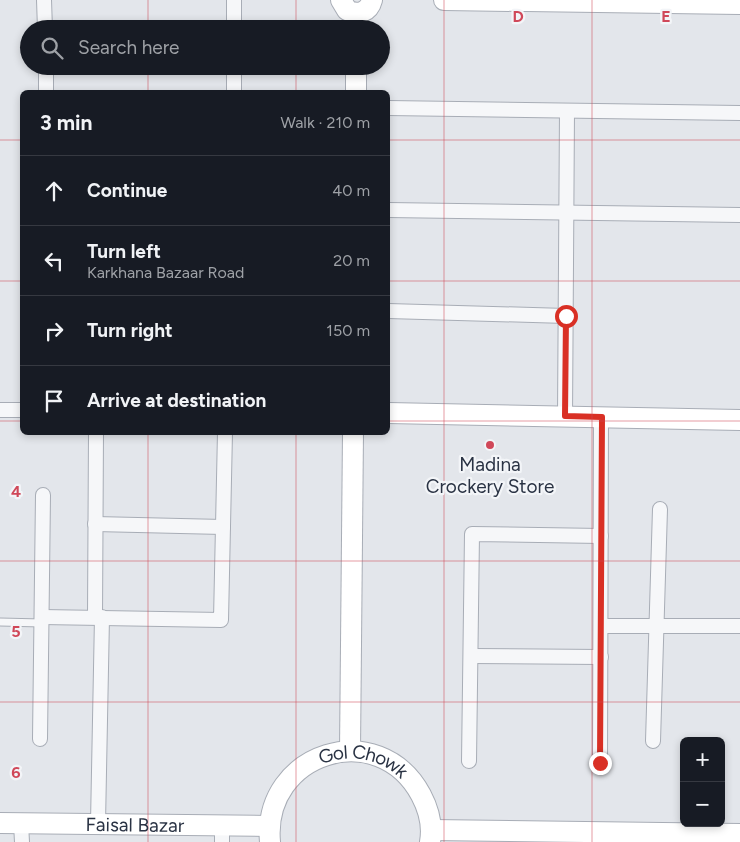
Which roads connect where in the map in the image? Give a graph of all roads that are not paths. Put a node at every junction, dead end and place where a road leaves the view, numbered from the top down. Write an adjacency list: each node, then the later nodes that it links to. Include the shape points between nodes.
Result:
1 (44, 0): 7 (street)
2 (234, 0): 8 (street)
3 (341, 0): 9 (main road)
4 (372, 0): 10 (main road)
5 (444, 0): 6 (main road)
6 (740, 4)
7 (45, 20)
8 (234, 20)
9 (355, 20)
10 (357, 20)
11 (46, 75): 14 (street)
12 (234, 75): 15 (street)
13 (356, 75): 16 (main road)
14 (46, 90)
15 (234, 90)
16 (356, 90)
17 (390, 108): 18 (street)
18 (567, 111): 19 (street); 21 (street)
19 (740, 113)
20 (390, 210): 21 (street)
21 (566, 212): 22 (street); 24 (street)
22 (740, 215)
23 (390, 311): 24 (street)
24 (566, 316): 28 (street)
25 (0, 410): 26 (street)
26 (20, 410)
27 (390, 413): 28 (main road)
28 (565, 416): 29 (main road)
29 (602, 417): 30 (main road); 38 (street)
30 (740, 420)
31 (96, 435): 36 (street)
32 (225, 435): 37 (street)
33 (353, 435): 49 (main road)
34 (44, 495): 40 (street)
35 (660, 510): 43 (street)
36 (95, 524): 37 (street); 39 (street)
37 (223, 527): 39 (street, via 221,620)
38 (601, 536): 42 (street); 45 (street, via 472,534)
39 (98, 617): 40 (street); 53 (street)
40 (42, 620): 41 (lane); 47 (street)
41 (0, 622)
42 (601, 626): 43 (street); 46 (street)
43 (657, 626): 44 (street); 48 (street)
44 (740, 626)
45 (470, 656): 46 (street); 50 (street)
46 (600, 657): 51 (street)
47 (40, 739)
48 (653, 741)
49 (350, 751): 56 (main road, Gol Chowk, via 326,755 305,765 287,781 274,802); 58 (main road, Gol Chowk, via 375,755 398,766 415,784 427,806)
50 (469, 761)
51 (600, 763)
52 (0, 823): 54 (main road, Faisal Bazar)
53 (98, 824): 54 (main road, Faisal Bazar); 55 (main road, Faisal Bazar)
54 (21, 832)
55 (222, 834): 56 (main road, Faisal Bazar)
56 (270, 834)
57 (740, 834): 59 (main road)
58 (431, 836): 59 (main road)
59 (620, 837)

